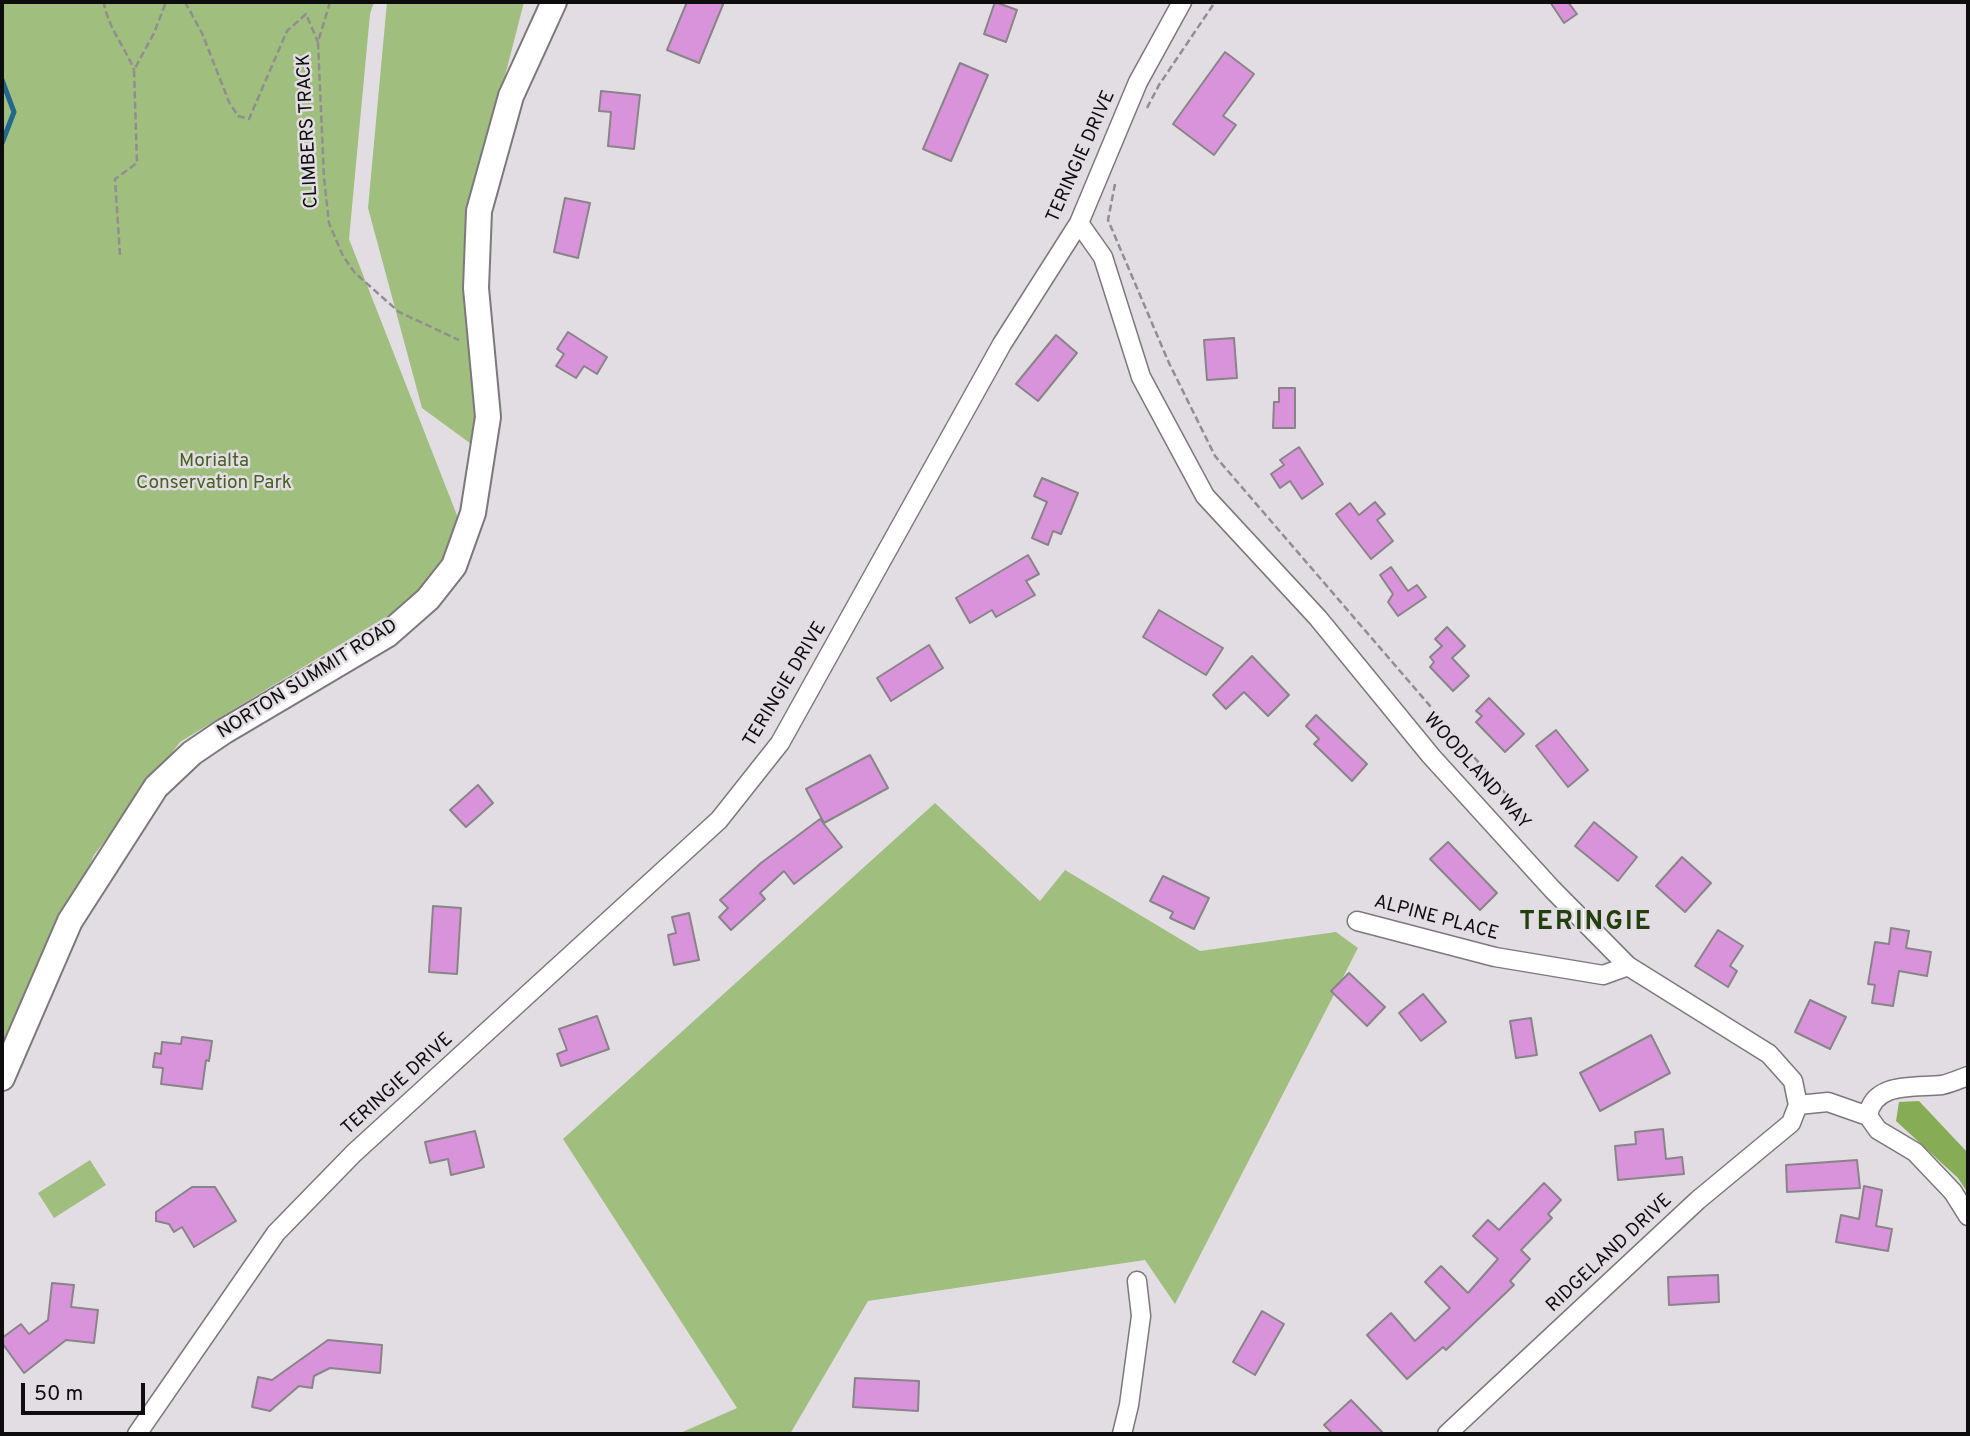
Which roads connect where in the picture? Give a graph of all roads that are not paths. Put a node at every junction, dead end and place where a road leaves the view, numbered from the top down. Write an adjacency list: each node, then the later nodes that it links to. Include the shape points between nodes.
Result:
1 (554, 2): 7 (main road, NORTON SUMMIT ROAD, via 511,96 479,211 476,288 488,417 473,513 454,566 428,600 387,635 223,732 156,787 70,921)
2 (1182, 2): 3 (street, TERINGIE DRIVE, via 1138,82)
3 (1079, 223): 5 (street, WOODLAND WAY, via 1104,257 1141,377 1205,495 1318,618 1431,756); 12 (street, TERINGIE DRIVE, via 1002,344 780,743 719,820 354,1153 276,1233)
4 (1357, 920): 5 (street, ALPINE PLACE, via 1495,957 1603,975)
5 (1628, 966): 8 (street, WOODLAND WAY, via 1769,1054 1793,1081)
6 (1968, 1076): 9 (street, via 1880,1094 1870,1105)
7 (2, 1078)
8 (1798, 1105): 9 (street, via 1828,1102); 14 (street, RIDGELAND DRIVE, via 1791,1123 1698,1200)
9 (1868, 1116): 10 (street, via 1878,1130 1915,1152 1953,1192)
10 (1968, 1216)
11 (1137, 1281): 13 (street, via 1141,1316)
12 (137, 1434)
13 (1122, 1434)
14 (1447, 1434)

